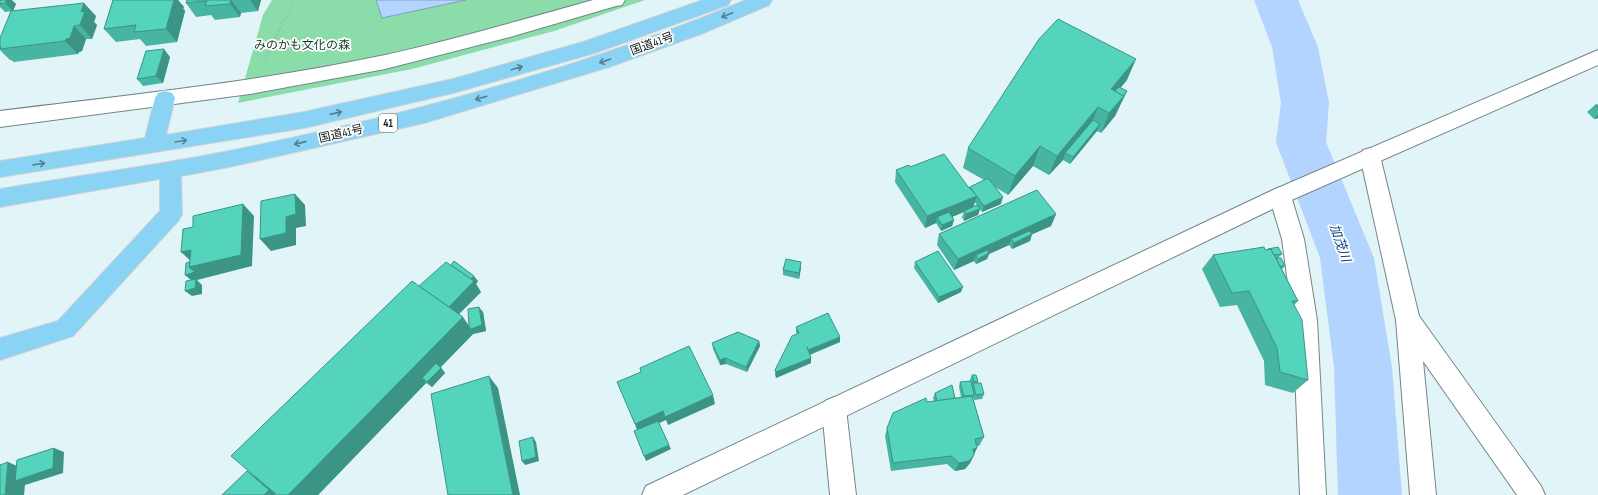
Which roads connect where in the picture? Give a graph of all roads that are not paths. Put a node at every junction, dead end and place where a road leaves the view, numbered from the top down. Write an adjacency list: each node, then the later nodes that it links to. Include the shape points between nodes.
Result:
1 (616, 0): 5 (street, via 385,62 250,88)
2 (722, 0): 7 (highway, 国道41号 / 41, one-way to 2, via 304,120 453,86 588,48)
3 (763, 0): 10 (highway, 国道41号 / 41, one-way to 10, via 694,29 602,62 424,115 229,160)
4 (1598, 57): 8 (street)
5 (165, 98): 6 (street); 7 (highway)
6 (0, 119)
7 (154, 145): 9 (highway, 国道41号 / 41, one-way to 7)
8 (1370, 156): 11 (street); 13 (street)
9 (0, 169)
10 (170, 170): 12 (highway, 国道41号 / 41); 14 (highway, via 171,214 65,329)
11 (1280, 196): 15 (street); 18 (street, via 1293,239 1305,320)
12 (0, 198)
13 (1408, 320): 19 (street); 20 (street)
14 (0, 349)
15 (834, 409): 16 (street); 17 (street)
16 (655, 495)
17 (844, 495)
18 (1313, 495)
19 (1423, 495)
20 (1532, 495)

